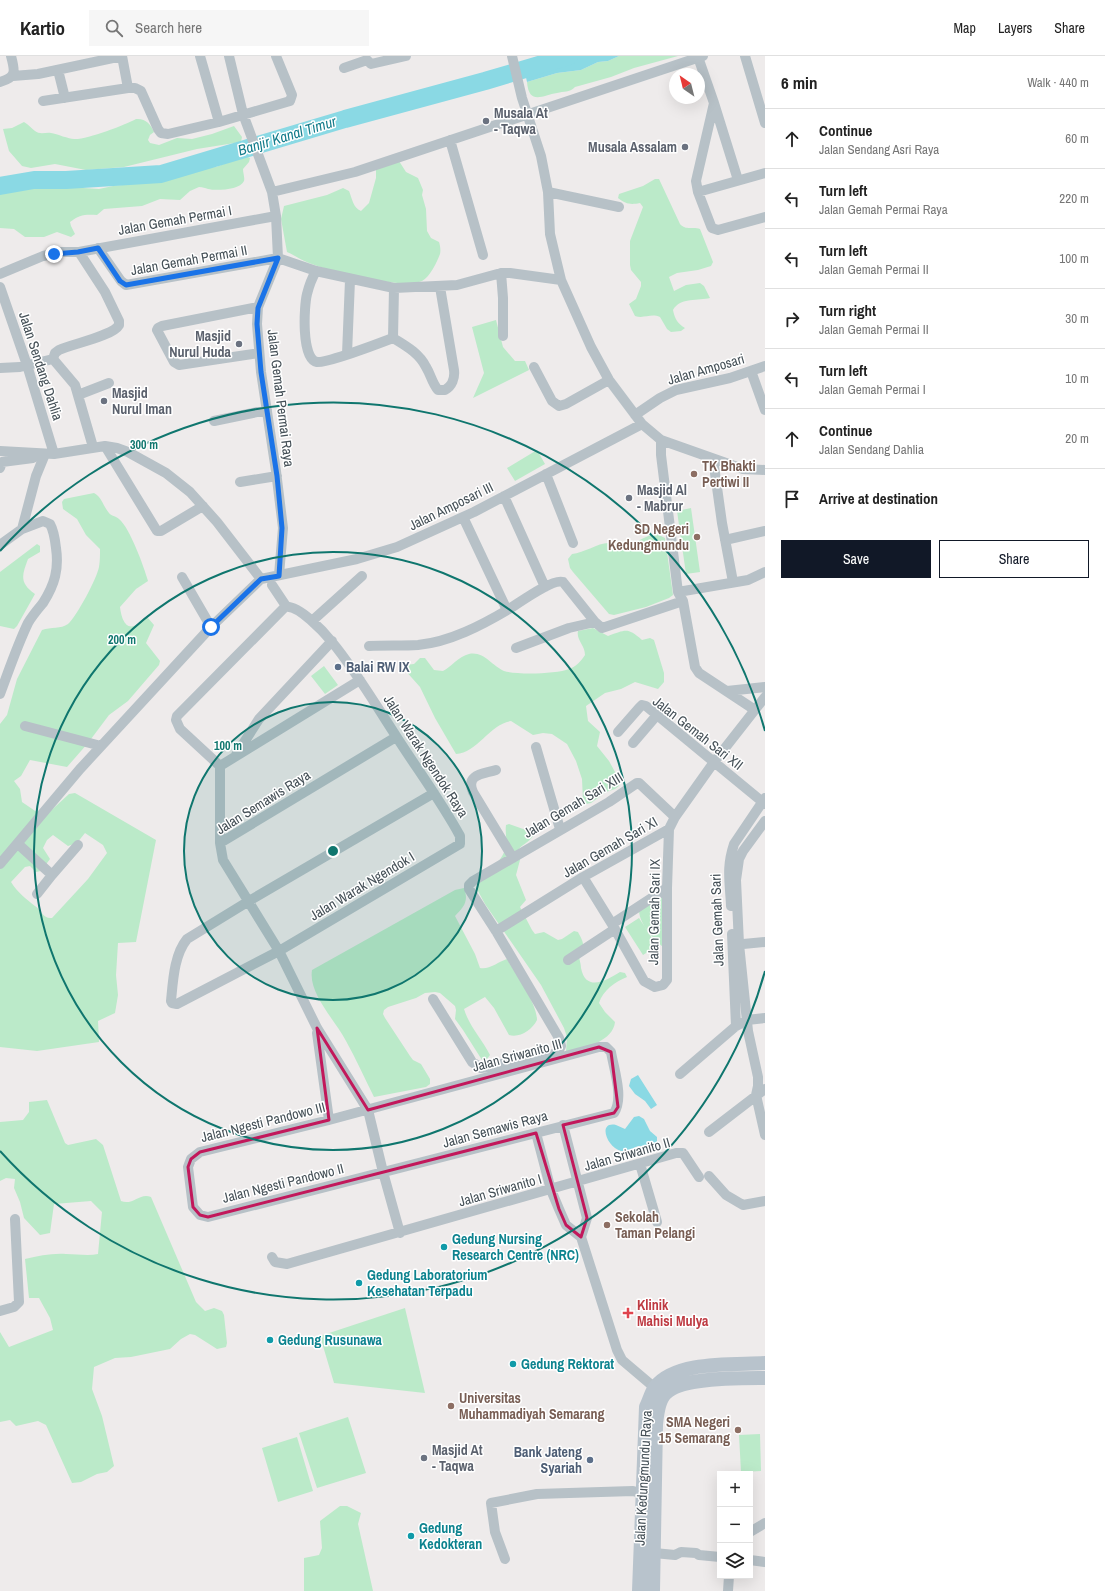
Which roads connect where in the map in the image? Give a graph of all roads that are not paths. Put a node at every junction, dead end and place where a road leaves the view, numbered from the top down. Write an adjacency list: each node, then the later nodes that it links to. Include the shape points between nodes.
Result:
1 (11, 56): 12 (street)
2 (122, 56): 11 (street); 14 (street)
3 (200, 56): 20 (street)
4 (229, 56): 19 (street, Jalan Gemah Permai Raya)
5 (276, 56): 19 (street, via 292,95 291,99)
6 (406, 56): 10 (street, via 371,64 367,60)
7 (745, 56): 21 (street)
8 (700, 57): 17 (street); 18 (street)
9 (513, 58): 18 (street)
10 (344, 68)
11 (58, 70): 12 (street); 15 (street)
12 (12, 76): 13 (street)
13 (0, 82)
14 (128, 88): 15 (street); 20 (street, via 141,91 162,133 168,134)
15 (65, 98): 16 (street)
16 (43, 101)
17 (714, 103): 24 (street); 27 (street, via 696,175)
18 (528, 113): 22 (street); 26 (street, via 542,156)
19 (243, 114): 20 (street); 25 (street, Jalan Gemah Permai Raya)
20 (218, 122)
21 (765, 123)
22 (450, 140): 25 (street, via 355,172); 33 (street)
23 (765, 173): 24 (street)
24 (738, 180): 27 (street)
25 (272, 192): 29 (street, Jalan Gemah Permai Raya)
26 (548, 192): 28 (street); 39 (street, via 550,234)
27 (698, 192): 30 (street, via 714,230)
28 (619, 207)
29 (276, 216): 31 (street, Jalan Gemah Permai I); 34 (street, Jalan Gemah Permai Raya)
30 (765, 217)
31 (98, 248): 32 (street, Jalan Gemah Permai I); 34 (street, Jalan Gemah Permai II, via 120,281 126,285)
32 (78, 252): 37 (street, via 43,256); 48 (street, via 105,292 119,325 115,330 100,337 58,350)
33 (483, 255)
34 (278, 258): 35 (street); 43 (street, Jalan Gemah Permai Raya)
35 (316, 271): 38 (street); 47 (street, via 306,295 306,347 310,357 319,362)
36 (501, 273): 39 (street); 41 (street, via 467,283); 44 (street)
37 (0, 274)
38 (350, 280): 42 (street); 47 (street)
39 (561, 280): 54 (street)
40 (0, 287): 49 (street, Jalan Sendang Dahlia)
41 (440, 287): 42 (street); 45 (street, via 455,374 450,386 440,391 435,387 427,368 418,356)
42 (394, 288): 45 (street)
43 (258, 308): 46 (street, Jalan Gemah Permai Raya); 46 (street, via 162,326 157,332 174,362 179,365)
44 (503, 336)
45 (393, 338): 47 (street)
46 (259, 353): 57 (street, Jalan Gemah Permai Raya)
47 (347, 354)
48 (53, 359): 49 (street); 56 (street, via 72,380)
49 (27, 365): 52 (street); 66 (street, Jalan Sendang Dahlia)
50 (765, 366): 53 (street, Jalan Amposari)
51 (534, 367): 54 (street, via 552,401 559,406)
52 (0, 368)
53 (751, 371): 58 (street); 59 (street, Jalan Amposari, via 676,390)
54 (609, 380): 59 (street)
55 (109, 383): 56 (street)
56 (78, 395): 64 (street)
57 (267, 410): 60 (street); 71 (street, Jalan Gemah Permai Raya)
58 (765, 410)
59 (635, 415): 61 (street)
60 (214, 421)
61 (642, 424): 62 (street); 70 (street, Jalan Amposari III)
62 (661, 440): 67 (street); 89 (street)
63 (106, 446): 64 (street); 74 (street, via 128,452 166,473 183,485); 74 (street, via 157,531)
64 (93, 447): 66 (street)
65 (0, 451): 66 (street)
66 (48, 455): 68 (street); 76 (street, via 36,476)
67 (713, 459): 69 (street, via 743,469); 78 (street)
68 (1, 465)
69 (765, 470)
70 (546, 474): 73 (street, Jalan Amposari III); 79 (street)
71 (277, 476): 72 (street); 83 (street, Jalan Gemah Permai Raya, via 282,528)
72 (240, 482)
73 (504, 496): 75 (street, Jalan Amposari III); 88 (street)
74 (203, 506): 85 (street)
75 (462, 517): 83 (street, Jalan Amposari III, via 383,552); 92 (street)
76 (22, 529): 80 (street); 102 (street, via 43,521 50,524 54,533 57,569 44,601 29,622)
77 (765, 531): 78 (street)
78 (725, 540): 86 (street)
79 (573, 543)
80 (0, 545)
81 (765, 572): 86 (street, via 753,578)
82 (182, 576): 95 (street)
83 (279, 576): 85 (street, Jalan Amposari III)
84 (362, 576): 93 (street)
85 (261, 579): 95 (street)
86 (733, 582): 89 (street)
87 (272, 585): 91 (street)
88 (544, 587): 92 (street); 94 (street, via 558,581 563,582)
89 (678, 592): 90 (street)
90 (683, 601): 94 (street, via 606,628); 101 (street, via 695,667 699,673)
91 (282, 609): 93 (street, Jalan Warak Ngendok Raya, via 292,607); 114 (street, via 177,716 176,723 180,729)
92 (507, 610): 97 (street, via 476,626 430,642 418,645)
93 (312, 621): 96 (street, Jalan Warak Ngendok Raya)
94 (595, 622): 98 (street, via 569,628)
95 (211, 627): 110 (street)
96 (332, 641): 99 (street, Jalan Warak Ngendok Raya); 112 (street, via 259,719)
97 (368, 646)
98 (516, 648)
99 (360, 680): 108 (street, Jalan Warak Ngendok Raya); 112 (street)
100 (765, 687): 101 (street)
101 (727, 691): 104 (street)
102 (0, 694)
103 (765, 697): 104 (street, Jalan Gemah Sari XI)
104 (755, 710): 113 (street, Jalan Gemah Sari XI)
105 (657, 715): 107 (street, Jalan Gemah Sari XII, via 646,706 640,706); 109 (street); 113 (street, Jalan Gemah Sari XII)
106 (25, 726): 110 (street)
107 (618, 732)
108 (396, 737): 116 (street, Jalan Warak Ngendok Raya); 122 (street, Jalan Semawis Raya)
109 (633, 743)
110 (101, 746): 123 (street)
111 (536, 747): 120 (street)
112 (235, 757): 114 (street)
113 (714, 762): 117 (street, Jalan Gemah Sari XII); 118 (street, Jalan Gemah Sari XI)
114 (220, 766): 122 (street)
115 (496, 770): 126 (street, via 479,775 472,780 470,786)
116 (434, 793): 125 (street, Jalan Warak Ngendok Raya, via 460,836); 133 (street)
117 (764, 801): 130 (street, Jalan Gemah Sari, via 734,844 728,873)
118 (675, 817): 120 (street, Jalan Gemah Sari XIII, via 637,783); 121 (street, Jalan Gemah Sari XI)
119 (765, 821): 130 (street, Jalan Gemah Sari, via 743,851)
120 (560, 829): 126 (street, Jalan Gemah Sari XIII)
121 (669, 830): 129 (street, Jalan Gemah Sari XI); 131 (street, Jalan Gemah Sari IX)
122 (220, 843): 133 (street, Jalan Semawis Raya, via 223,860)
123 (18, 844): 127 (street); 128 (street)
124 (78, 845): 128 (street)
125 (458, 845): 138 (street, Jalan Warak Ngendok I)
126 (517, 855): 135 (street, Jalan Gemah Sari XIII, via 469,885 469,889)
127 (0, 864)
128 (52, 875): 132 (street)
129 (583, 877): 134 (street); 135 (street, Jalan Gemah Sari XI)
130 (733, 882): 137 (street, Jalan Gemah Sari)
131 (666, 888): 134 (street); 134 (street, Jalan Gemah Sari IX, via 667,980 662,986 655,987 643,980)
132 (37, 894)
133 (249, 901): 138 (street, Jalan Semawis Raya); 138 (street, Jalan Warak Ngendok I, via 187,939 181,948 174,973 171,1001 177,1004)
134 (614, 927): 139 (street)
135 (496, 931): 140 (street, via 559,1038 561,1046 558,1052 481,1068 472,1062)
136 (765, 942): 137 (street)
137 (736, 945): 142 (street, Jalan Gemah Sari); 143 (street, Jalan Gemah Sari)
138 (280, 951): 144 (street, Jalan Semawis Raya)
139 (568, 960)
140 (433, 999)
141 (765, 1018): 142 (street)
142 (747, 1020): 143 (street); 147 (street, Jalan Gemah Sari, via 758,1078)
143 (736, 1026): 145 (street)
144 (317, 1028): 148 (street, Jalan Semawis Raya); 150 (street, Jalan Semawis Raya)
145 (680, 1074)
146 (765, 1089): 147 (street)
147 (756, 1095): 152 (street); 154 (street, Jalan Gemah Sari)
148 (368, 1110): 149 (street, Jalan Sriwanito III, via 599,1047 612,1052 619,1099); 150 (street, Jalan Ngesti Pandowo III); 156 (street, Jalan Semawis Raya)
149 (614, 1113): 151 (street, Jalan Semawis Raya)
150 (329, 1120): 160 (street, Jalan Ngesti Pandowo III, via 195,1155 188,1167)
151 (563, 1125): 153 (street, Jalan Semawis Raya); 157 (street)
152 (709, 1132)
153 (536, 1133): 156 (street, Jalan Semawis Raya); 158 (street, Jalan Sriwanito I)
154 (765, 1135)
155 (640, 1164): 157 (street, Jalan Sriwanito II); 159 (street, Jalan Sriwanito II, via 683,1153 726,1196 743,1205); 162 (street)
156 (383, 1172): 160 (street, Jalan Ngesti Pandowo II, via 208,1216 200,1215); 163 (street, Jalan Semawis Raya)
157 (578, 1182): 158 (street, Jalan Sriwanito II); 164 (street, via 587,1218)
158 (551, 1190): 163 (street, Jalan Sriwanito I); 164 (street, via 566,1225)
159 (765, 1201)
160 (193, 1207)
161 (15, 1219): 166 (street, via 19,1302 14,1307)
162 (658, 1222)
163 (400, 1233): 165 (street, Jalan Sriwanito I, via 287,1264 275,1262)
164 (581, 1237): 169 (street, via 622,1360)
165 (272, 1257)
166 (0, 1311)
167 (765, 1363): 169 (main road, Jalan Kedungmundu Raya, via 690,1368 669,1376)
168 (765, 1378): 169 (main road, Jalan Kedungmundu Raya, via 713,1380 681,1384)
169 (660, 1391): 170 (main road, Jalan Kedungmundu Raya, via 646,1407)
170 (650, 1439): 171 (main road, Jalan Kedungmundu Raya); 175 (main road, Jalan Kedungmundu Raya)
171 (643, 1494): 174 (main road, Jalan Kedungmundu Raya); 177 (street, via 633,1491 537,1494 491,1503 495,1532)
172 (765, 1523): 173 (street)
173 (753, 1530)
174 (639, 1553): 175 (main road); 181 (main road, Jalan Kedungmundu Raya)
175 (654, 1553): 176 (street, via 675,1555 689,1552); 182 (main road, Jalan Kedungmundu Raya)
176 (717, 1557)
177 (505, 1559)
178 (753, 1560): 179 (street)
179 (765, 1562)
180 (728, 1579): 183 (street)
181 (639, 1591)
182 (653, 1591)
183 (728, 1591)

